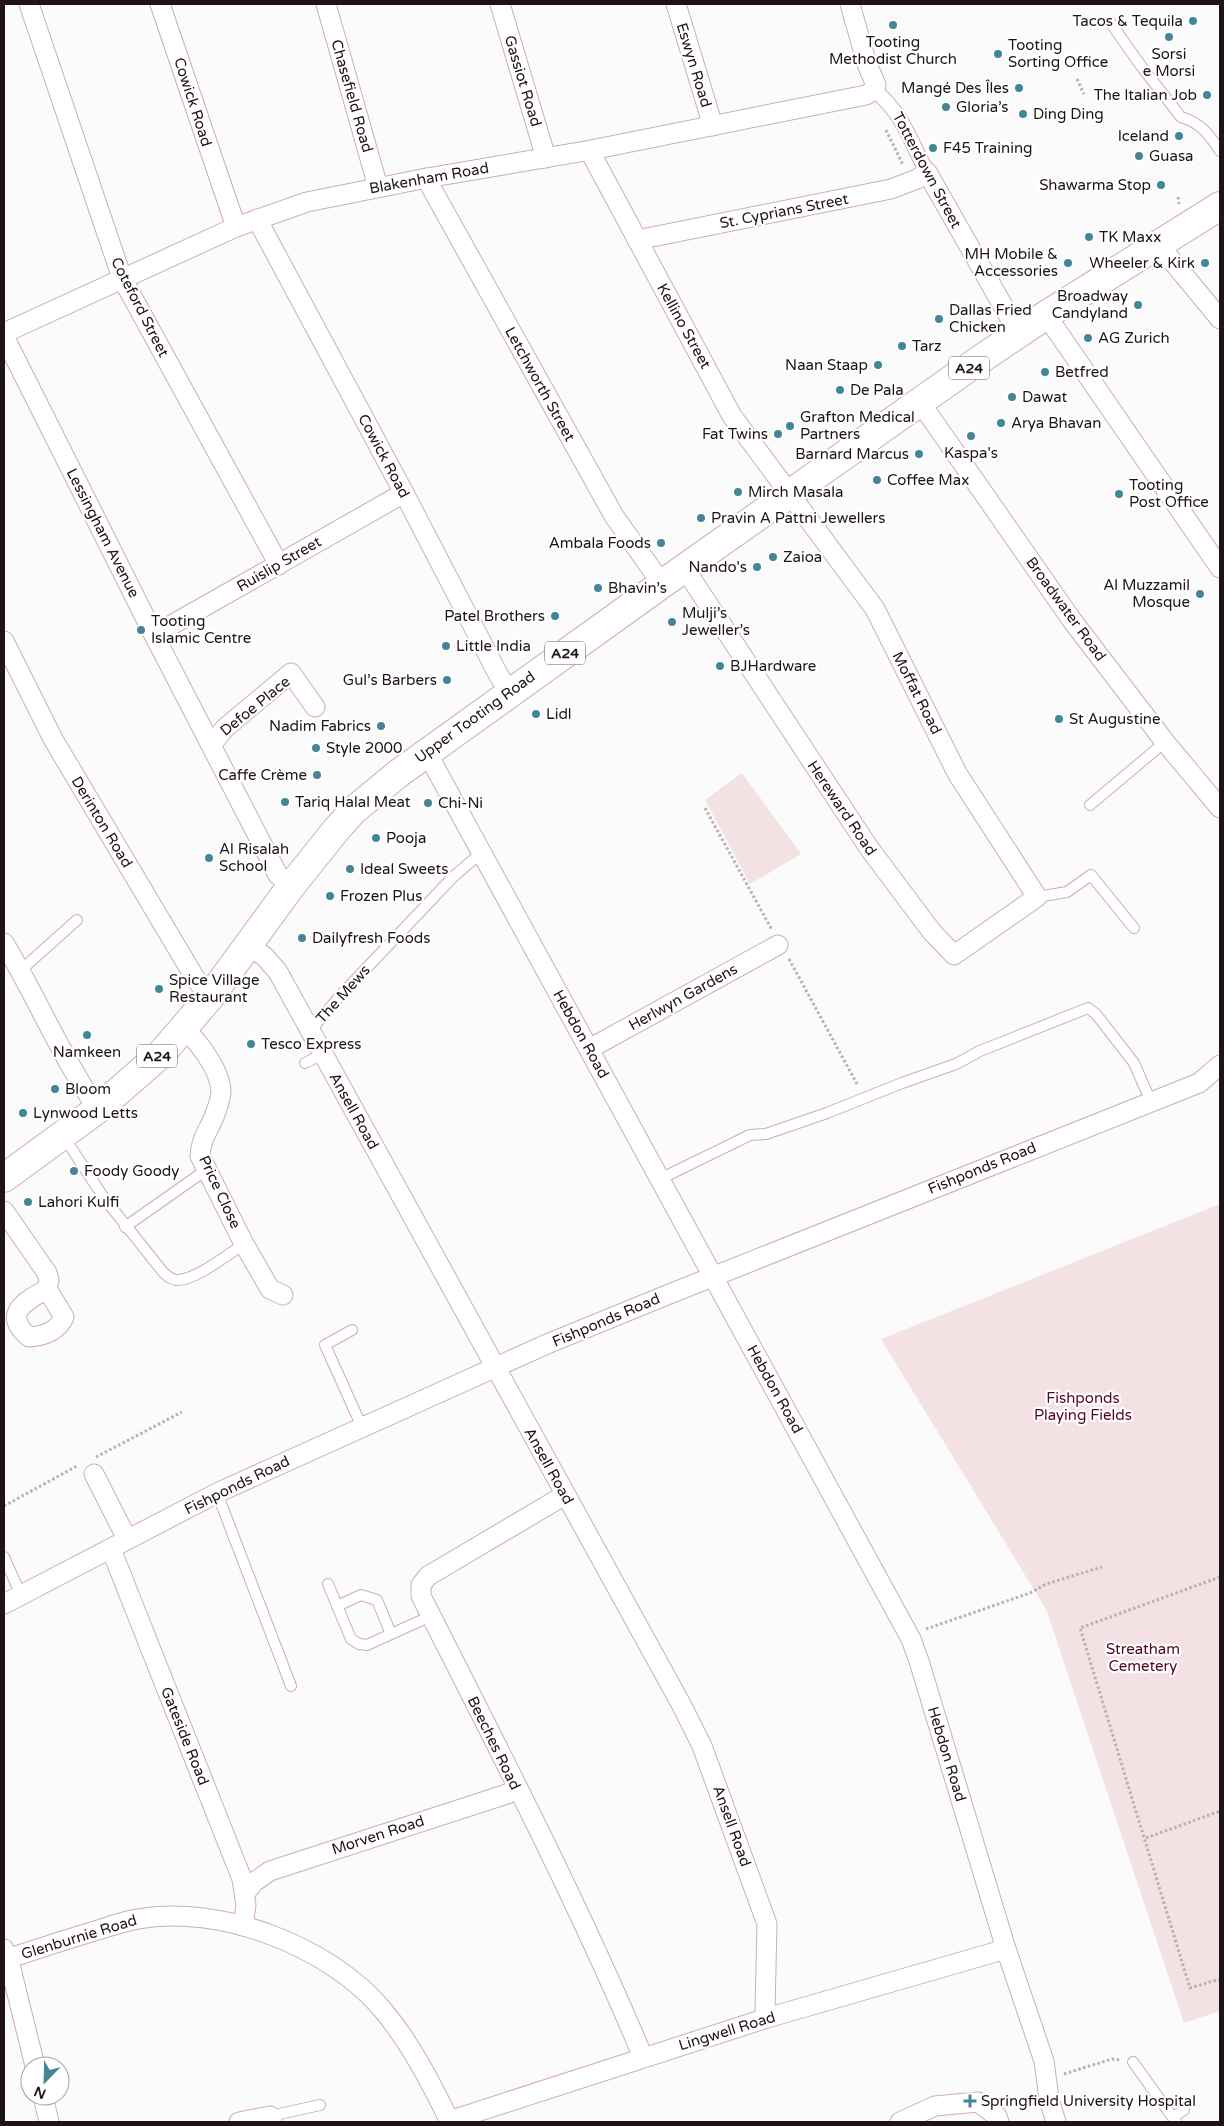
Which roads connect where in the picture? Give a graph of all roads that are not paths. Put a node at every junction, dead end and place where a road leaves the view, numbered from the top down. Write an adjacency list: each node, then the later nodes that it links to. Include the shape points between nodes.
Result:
1 (30, 4): 21 (street, Coteford Street)
2 (160, 4): 18 (street, Cowick Road)
3 (326, 4): 15 (street, Chasefield Road)
4 (500, 4): 12 (street, Gassiot Road)
5 (676, 4): 9 (street, Eswyn Road)
6 (850, 4): 8 (street, via 867,64 876,82)
7 (1110, 22): 11 (lane, via 1180,117 1209,133)
8 (871, 92): 9 (street, Blakenham Road); 13 (street, Totterdown Street, via 892,105)
9 (713, 126): 10 (street, Blakenham Road)
10 (592, 150): 12 (street, Blakenham Road); 19 (street, Kellino Street)
11 (1220, 151)
12 (546, 158): 14 (street, Blakenham Road)
13 (927, 172): 19 (street, St. Cyprians Street, via 891,189); 25 (street, Totterdown Street)
14 (428, 178): 15 (street, Blakenham Road); 32 (street, Letchworth Street, via 614,516)
15 (378, 188): 17 (street, Blakenham Road, via 307,202)
16 (1220, 206): 20 (highway, A24)
17 (257, 219): 18 (street, Blakenham Road); 27 (street, Cowick Road)
18 (236, 227): 21 (street, Blakenham Road)
19 (637, 240): 28 (street, Kellino Street, via 732,416)
20 (1159, 245): 22 (highway, A24); 23 (street)
21 (122, 278): 24 (street, Blakenham Road); 29 (street, Coteford Street)
22 (1046, 315): 25 (highway, A24); 30 (street)
23 (1220, 319)
24 (4, 334): 33 (street, Lessingham Avenue)
25 (1018, 334): 26 (highway, Upper Tooting Road / A24)
26 (920, 402): 28 (highway, Upper Tooting Road / A24); 37 (street, Broadwater Road, via 1071,619)
27 (404, 493): 29 (street, Ruislip Street); 35 (street, Cowick Road)
28 (789, 495): 31 (highway, Upper Tooting Road / A24); 44 (street, Moffat Road, via 875,609 957,773)
29 (279, 565): 33 (street, Ruislip Street)
30 (1220, 568)
31 (685, 569): 32 (highway, Upper Tooting Road / A24); 44 (street, Hereward Road, via 868,848 932,932 954,955)
32 (662, 584): 35 (highway, Upper Tooting Road / A24)
33 (154, 635): 38 (street, Lessingham Avenue)
34 (4, 641): 51 (street, Derinton Road, via 52,739 195,978)
35 (510, 692): 39 (highway, Upper Tooting Road / A24)
36 (315, 707): 38 (street, Defoe Place, via 292,673 225,728)
37 (1165, 742): 40 (lane); 41 (street, Broadwater Road)
38 (212, 744): 43 (street, Lessingham Avenue, via 278,875)
39 (426, 751): 42 (street, Hebdon Road); 43 (highway, Upper Tooting Road / A24, via 354,810)
40 (1090, 805)
41 (1220, 808)
42 (482, 852): 53 (lane, The Mews, via 453,877 340,994); 54 (street, Hebdon Road)
43 (292, 885): 48 (highway, Upper Tooting Road / A24)
44 (1037, 897): 46 (lane, via 1067,892 1091,875)
45 (77, 920): 50 (lane)
46 (1134, 928)
47 (4, 942): 50 (street)
48 (249, 945): 51 (highway, Upper Tooting Road / A24); 53 (street, Ansell Road, via 274,965)
49 (778, 945): 54 (street, Herlwyn Gardens)
50 (21, 970): 59 (street, via 77,1078)
51 (210, 997): 52 (highway, Upper Tooting Road / A24)
52 (184, 1028): 59 (highway, Upper Tooting Road / A24); 61 (street, Price Close, via 210,1061 221,1091 213,1120 200,1145 200,1156)
53 (310, 1031): 55 (street, Ansell Road)
54 (589, 1049): 63 (street, Hebdon Road)
55 (323, 1054): 56 (lane); 71 (street, Ansell Road)
56 (305, 1063)
57 (1220, 1064): 58 (street, Fishponds Road, via 1199,1083)
58 (1151, 1102): 63 (lane, via 1134,1063 1088,1008 980,1051 956,1064 827,1113 766,1134 750,1135); 67 (street, Fishponds Road)
59 (98, 1109): 60 (highway, Upper Tooting Road / A24)
60 (64, 1136): 62 (highway, Upper Tooting Road / A24); 65 (lane)
61 (206, 1170): 65 (lane); 66 (street, Price Close)
62 (4, 1178)
63 (660, 1179): 67 (street, Hebdon Road)
64 (4, 1211): 68 (street, via 47,1273)
65 (125, 1227): 66 (lane, via 162,1272 179,1280 198,1273)
66 (244, 1244): 69 (street, Price Close, via 270,1289)
67 (713, 1276): 71 (street, Fishponds Road); 88 (street, Hebdon Road, via 911,1639)
68 (47, 1289)
69 (283, 1295)
70 (352, 1330): 72 (lane, via 325,1345)
71 (495, 1368): 72 (street, Fishponds Road); 75 (street, Ansell Road)
72 (362, 1427): 74 (street, Fishponds Road)
73 (94, 1474): 76 (street, Gateside Road)
74 (217, 1493): 76 (street, Fishponds Road); 84 (lane)
75 (565, 1495): 82 (street, Beeches Road, via 428,1576 420,1591); 90 (street, Ansell Road, via 702,1746 767,1924)
76 (119, 1544): 79 (street, Fishponds Road); 86 (street, Gateside Road)
77 (4, 1556): 79 (lane)
78 (328, 1584): 81 (lane)
79 (21, 1595): 80 (street, Fishponds Road)
80 (4, 1604)
81 (337, 1606): 83 (lane, via 361,1595 377,1600); 83 (lane, via 351,1639 358,1644 367,1645)
82 (430, 1616): 83 (lane); 85 (street, Beeches Road)
83 (392, 1634)
84 (291, 1686)
85 (517, 1789): 86 (street, Morven Road, via 278,1868 262,1876); 92 (street, Beeches Road, via 578,1910)
86 (246, 1892): 87 (street, Gateside Road)
87 (243, 1926): 89 (street, Glenburnie Road, via 172,1916 138,1919); 101 (street, Glenburnie Road, via 305,1949 356,1983 381,2008 405,2040)
88 (1006, 1949): 90 (street, Lingwell Road); 104 (street, Hebdon Road, via 1045,2070)
89 (6, 1960): 91 (street)
90 (767, 2018): 92 (street, Lingwell Road)
91 (32, 2056)
92 (643, 2057): 101 (street, Lingwell Road)
93 (1134, 2062): 98 (lane)
94 (320, 2105): 97 (lane)
95 (45, 2106): 99 (street)
96 (1184, 2110): 98 (lane)
97 (271, 2119): 100 (street)
98 (1174, 2120)
99 (49, 2122)
100 (239, 2122)
101 (450, 2122)
102 (900, 2122): 103 (street, via 935,2106 978,2102 997,2116)
103 (999, 2122)
104 (1056, 2122)

